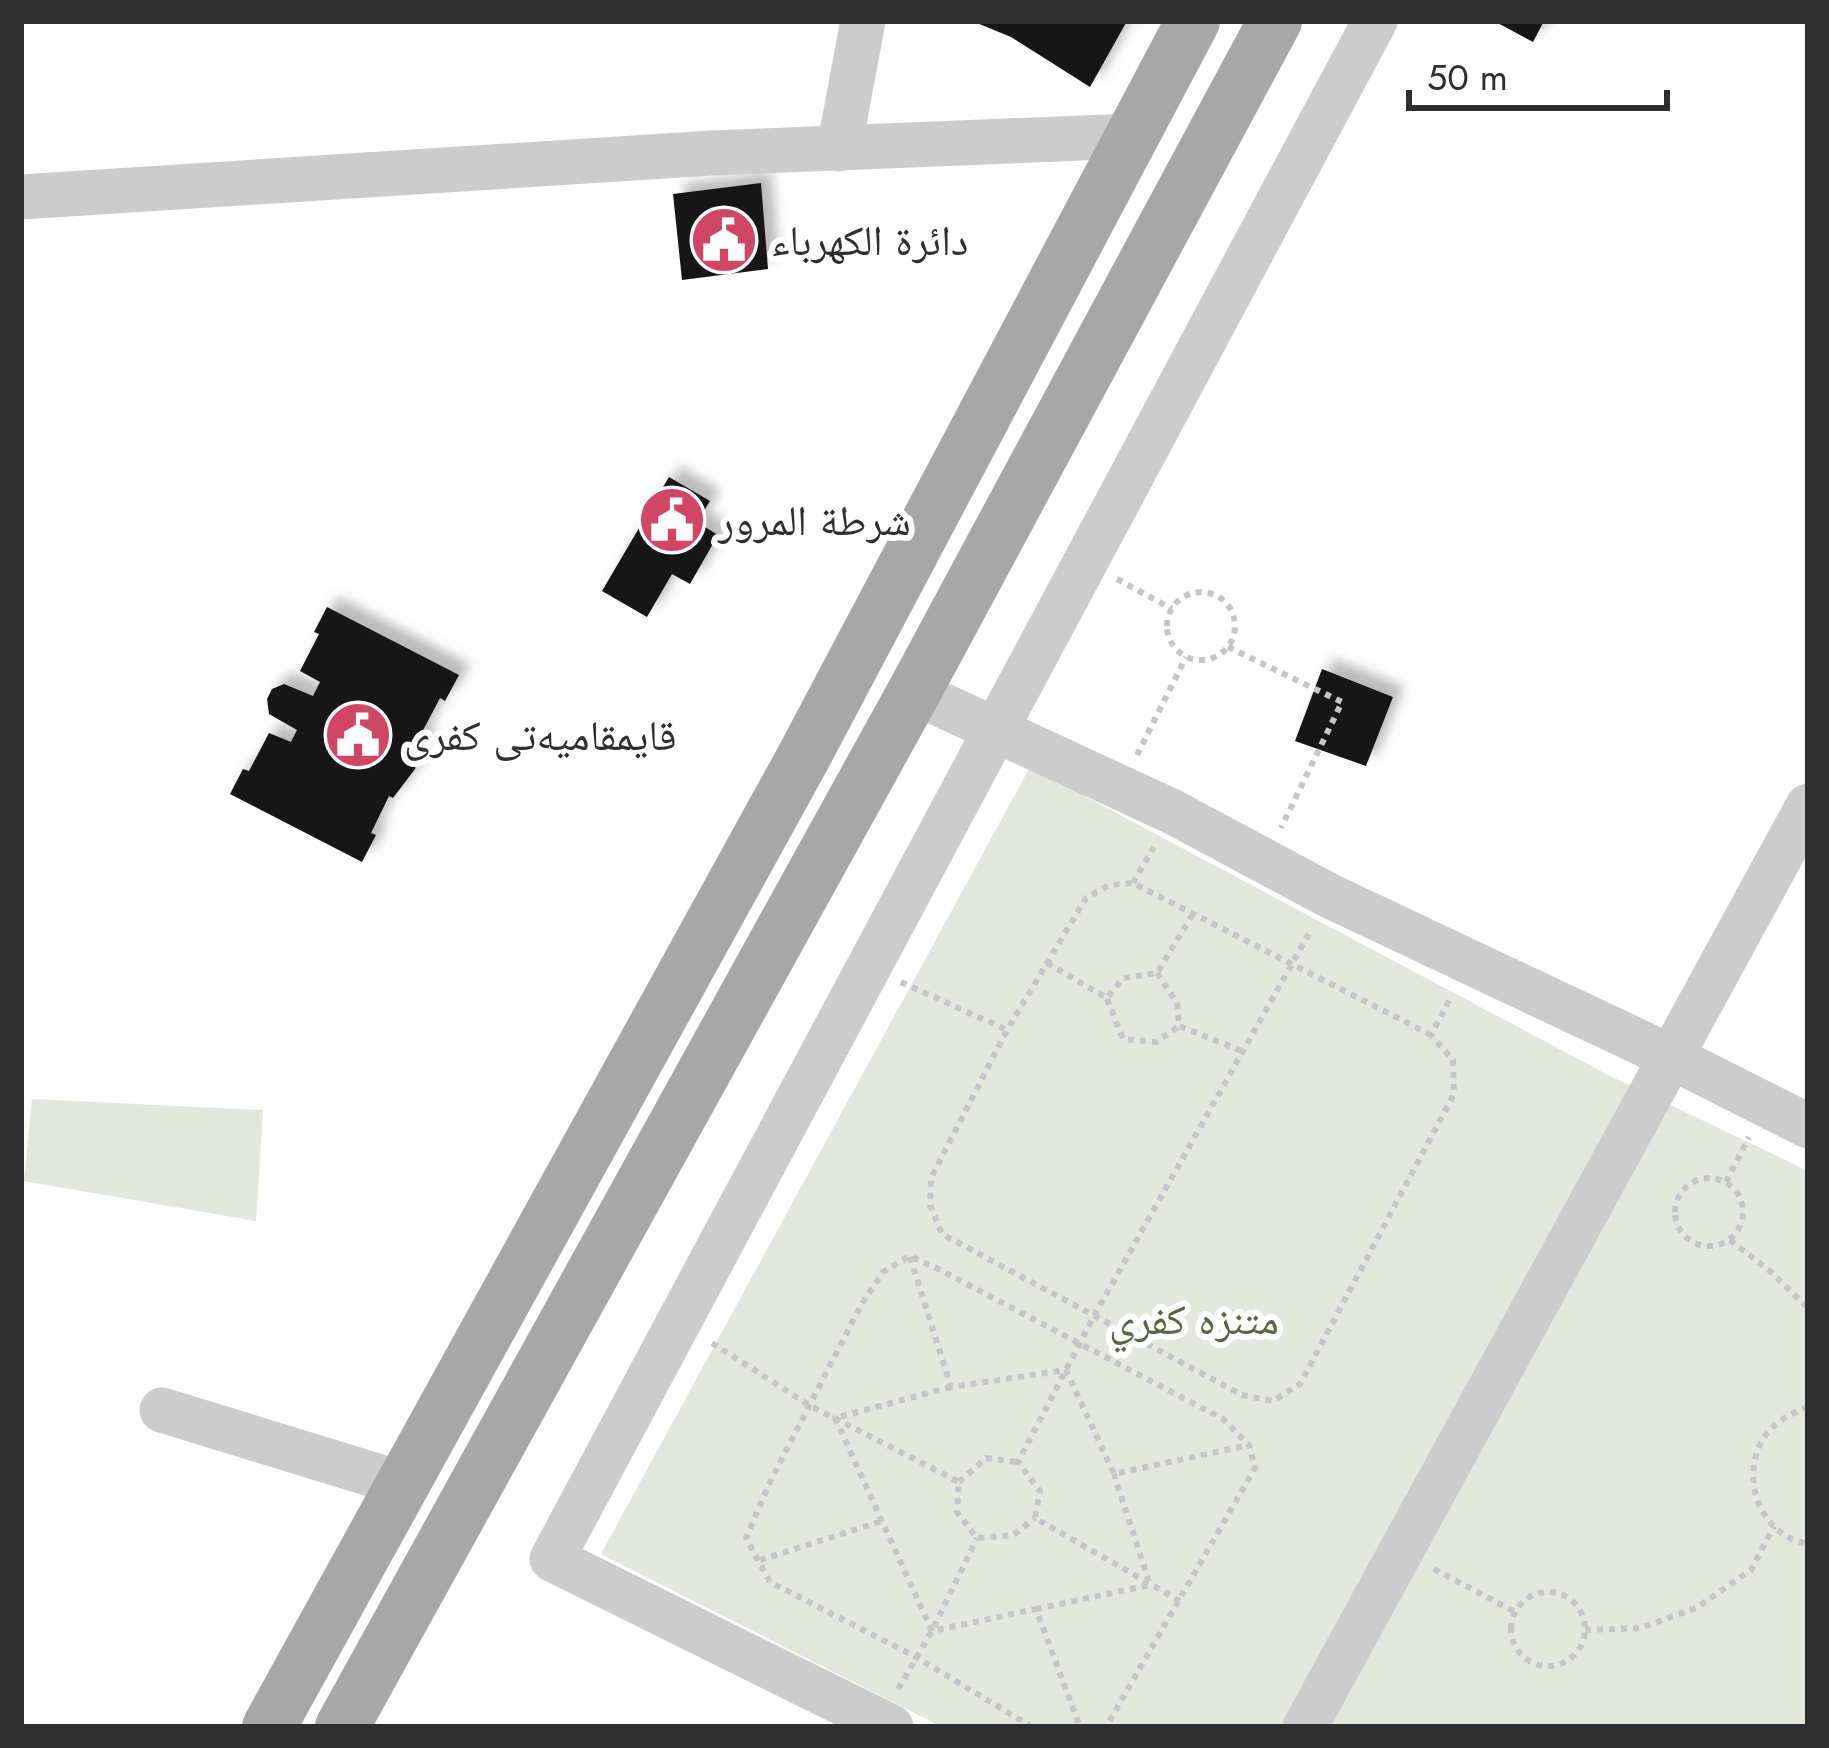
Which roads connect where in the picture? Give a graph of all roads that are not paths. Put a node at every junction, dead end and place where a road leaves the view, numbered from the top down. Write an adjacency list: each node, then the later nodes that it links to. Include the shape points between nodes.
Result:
1 (863, 21): 6 (street)
2 (1193, 21): 5 (main road)
3 (1275, 21): 8 (main road)
4 (1375, 21): 9 (street)
5 (1132, 136): 6 (street); 10 (main road)
6 (839, 149): 7 (street)
7 (21, 196)
8 (914, 692): 9 (street); 11 (main road)
9 (996, 729): 15 (street); 19 (street, via 552,1559)
10 (803, 758): 11 (main road); 13 (main road)
11 (862, 787): 14 (main road)
12 (1808, 806): 15 (street)
13 (661, 1015): 14 (main road); 18 (main road)
14 (720, 1041): 21 (main road)
15 (1671, 1057): 16 (street); 22 (street)
16 (1808, 1126)
17 (162, 1410): 18 (street)
18 (403, 1484): 20 (main road)
19 (885, 1725)
20 (269, 1727)
21 (342, 1727)
22 (1305, 1727)

